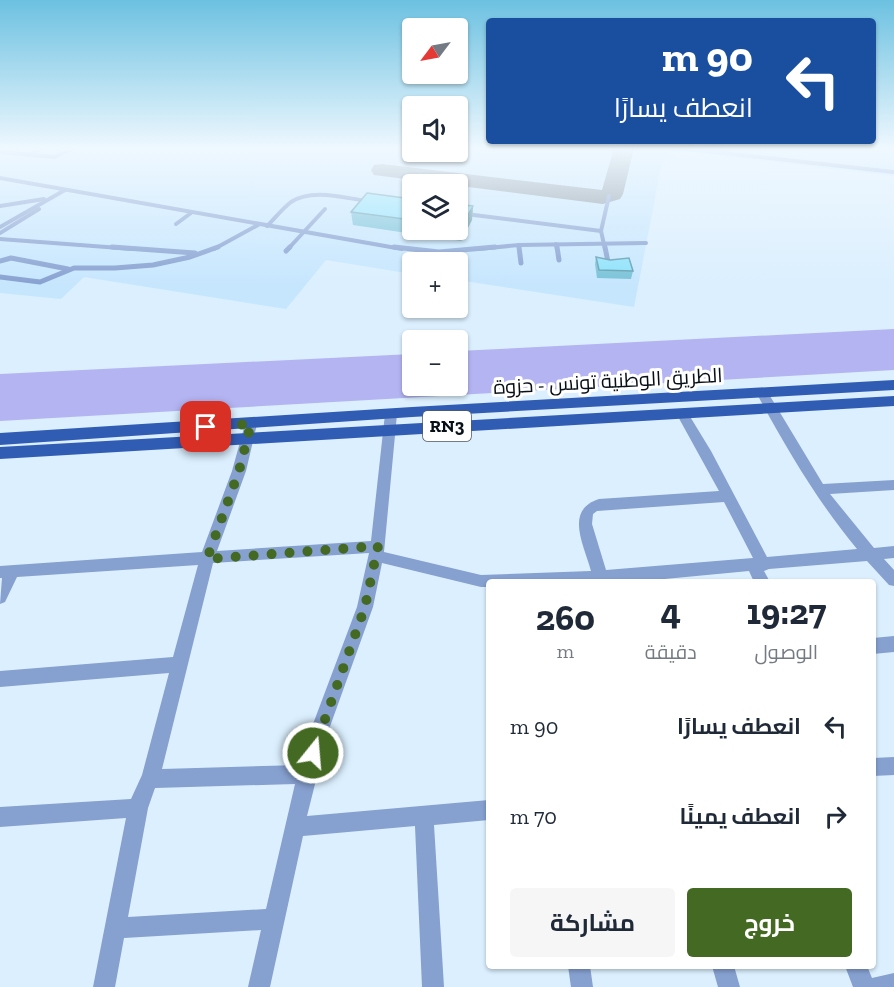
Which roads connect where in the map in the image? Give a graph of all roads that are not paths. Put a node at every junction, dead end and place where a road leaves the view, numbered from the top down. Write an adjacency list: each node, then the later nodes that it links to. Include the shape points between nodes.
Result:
1 (58, 194): 4 (lane)
2 (87, 194): 10 (lane)
3 (609, 196): 16 (lane)
4 (50, 199): 7 (lane); 15 (lane); 18 (lane)
5 (368, 201): 14 (lane, via 301,198)
6 (392, 204): 8 (lane)
7 (0, 206)
8 (402, 206)
9 (325, 209): 17 (lane)
10 (191, 213): 12 (lane); 13 (lane)
11 (468, 214): 16 (lane)
12 (176, 224)
13 (258, 225): 14 (lane); 25 (lane, via 233,242)
14 (267, 226): 17 (lane)
15 (0, 228): 18 (lane)
16 (601, 231): 20 (lane)
17 (303, 232): 23 (lane, via 423,251); 24 (lane)
18 (0, 233)
19 (0, 239): 25 (lane)
20 (603, 243): 21 (lane); 22 (lane); 28 (lane)
21 (646, 243)
22 (556, 244): 23 (lane); 26 (lane)
23 (519, 245): 29 (lane)
24 (286, 251)
25 (199, 254): 30 (lane, via 129,267)
26 (559, 260)
27 (0, 261): 30 (lane, via 11,258)
28 (608, 262)
29 (521, 263)
30 (69, 269): 31 (lane, via 40,282)
31 (0, 277)
32 (894, 385): 33 (main road, الطريق الوطنية تونس - حزوة / RN3)
33 (767, 401): 34 (main road, الطريق الوطنية تونس - حزوة / RN3); 35 (main road, الطريق الوطنية تونس - حزوة / RN3); 36 (main road, الطريق الوطنية تونس - حزوة / RN3); 41 (street)
34 (894, 401)
35 (682, 413): 36 (main road, الطريق الوطنية تونس - حزوة / RN3); 42 (street)
36 (391, 421): 37 (main road, الطريق الوطنية تونس - حزوة / RN3); 43 (street)
37 (250, 430): 38 (main road, الطريق الوطنية تونس - حزوة / RN3); 39 (main road, الطريق الوطنية تونس - حزوة / RN3); 46 (street)
38 (0, 439)
39 (0, 453)
40 (894, 485): 41 (street)
41 (821, 489): 45 (street)
42 (729, 496): 47 (street); 49 (street, via 592,507 585,515 585,524)
43 (377, 551): 46 (street); 53 (street, via 471,580); 62 (street, via 365,607)
44 (894, 552): 45 (street)
45 (868, 554): 47 (street); 54 (street)
46 (207, 559): 48 (street); 58 (street)
47 (759, 566): 51 (street); 52 (street)
48 (7, 572): 55 (street)
49 (600, 576): 50 (street); 51 (street)
50 (548, 579)
51 (629, 579)
52 (761, 579)
53 (486, 580)
54 (894, 580)
55 (0, 597)
56 (894, 644): 57 (street)
57 (876, 646)
58 (180, 664): 59 (street); 63 (street)
59 (0, 679)
60 (894, 766): 61 (street)
61 (876, 767)
62 (307, 774): 63 (street); 68 (street)
63 (150, 779): 64 (street)
64 (138, 808): 67 (street); 70 (street)
65 (486, 810): 66 (street)
66 (424, 816): 68 (street); 77 (street)
67 (0, 817)
68 (295, 827): 69 (street)
69 (274, 920): 70 (street); 76 (street)
70 (116, 928): 75 (street)
71 (579, 969): 78 (street)
72 (724, 969): 79 (street)
73 (857, 969): 80 (street)
74 (894, 984): 81 (street)
75 (104, 987)
76 (259, 987)
77 (433, 987)
78 (582, 987)
79 (729, 987)
80 (864, 987)
81 (878, 987)

